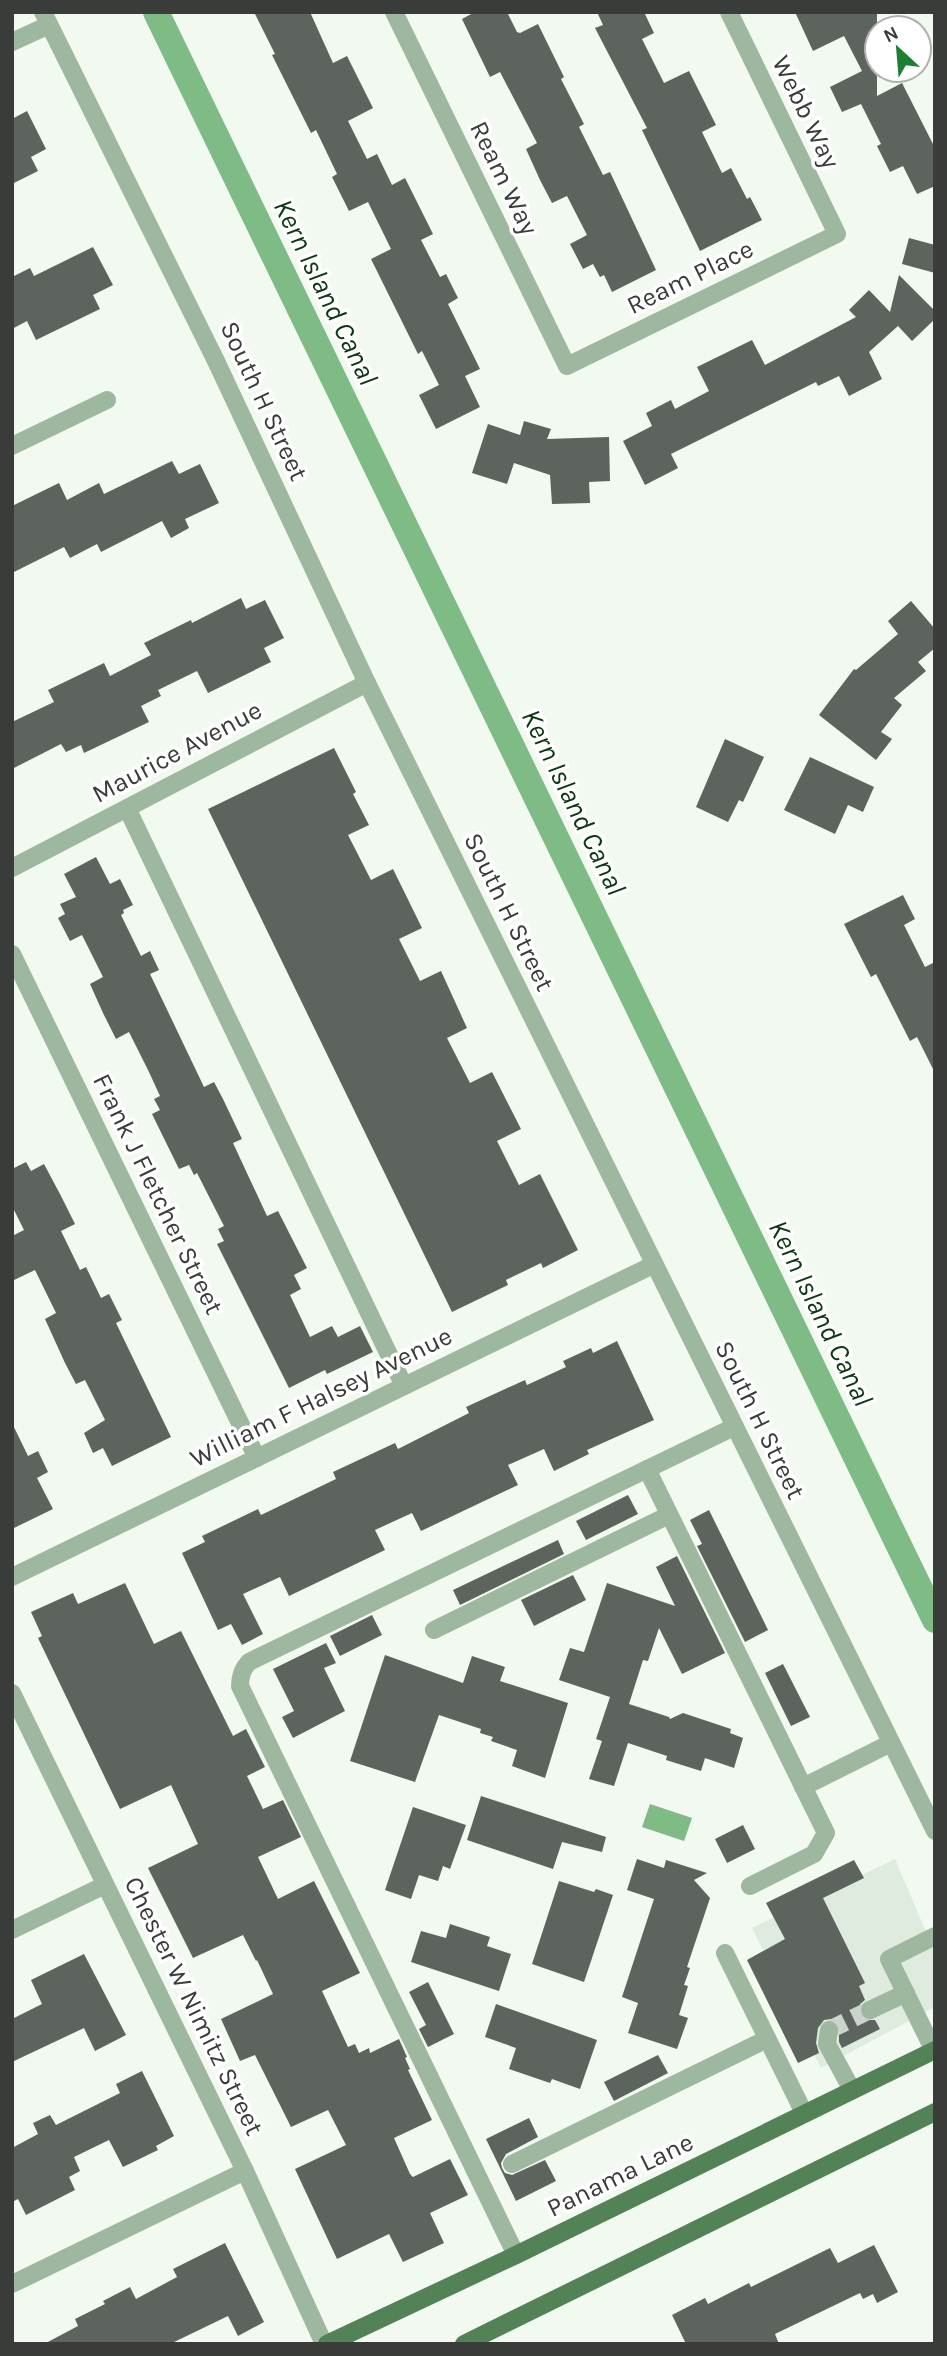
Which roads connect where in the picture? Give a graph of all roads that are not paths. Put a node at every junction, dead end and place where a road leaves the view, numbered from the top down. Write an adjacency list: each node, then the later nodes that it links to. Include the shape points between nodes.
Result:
1 (394, 12): 6 (street, Ream Way)
2 (729, 12): 5 (street, Webb Way)
3 (46, 18): 4 (street); 9 (street, South H Street, via 216,361)
4 (12, 42)
5 (837, 234): 6 (street, Ream Place)
6 (567, 366)
7 (107, 400): 8 (street)
8 (12, 446)
9 (367, 683): 10 (street, Maurice Avenue); 13 (street, South H Street)
10 (127, 808): 11 (street, Maurice Avenue); 14 (street)
11 (12, 868)
12 (12, 954): 16 (street, Frank J Fletcher Street)
13 (653, 1265): 14 (street, William F Halsey Avenue); 15 (street, South H Street)
14 (404, 1386): 16 (street, William F Halsey Avenue)
15 (734, 1427): 17 (street); 22 (street, South H Street)
16 (257, 1458): 19 (street, William F Halsey Avenue)
17 (647, 1469): 18 (street); 40 (street, via 249,1662 240,1678)
18 (669, 1514): 20 (street); 23 (street)
19 (12, 1577)
20 (434, 1630)
21 (12, 1693): 25 (street, Chester W Nimitz Street)
22 (891, 1743): 23 (street); 24 (street, South H Street)
23 (803, 1787): 26 (street, via 826,1833 822,1843 814,1854)
24 (935, 1831)
25 (106, 1885): 27 (street); 39 (street, Chester W Nimitz Street)
26 (750, 1886)
27 (12, 1930)
28 (935, 1936): 30 (street, via 889,1959)
29 (724, 1953): 33 (street)
30 (906, 1993): 31 (street); 34 (street)
31 (870, 2010)
32 (829, 2030): 35 (street, via 827,2044)
33 (767, 2039): 37 (street); 38 (street)
34 (934, 2051): 35 (main road, Panama Lane)
35 (852, 2090): 37 (main road, Panama Lane)
36 (935, 2112): 43 (main road)
37 (804, 2113): 40 (main road, Panama Lane)
38 (512, 2164)
39 (245, 2171): 41 (street); 42 (street, Chester W Nimitz Street)
40 (516, 2255): 42 (main road, Panama Lane)
41 (12, 2284)
42 (326, 2344)
43 (464, 2344)

